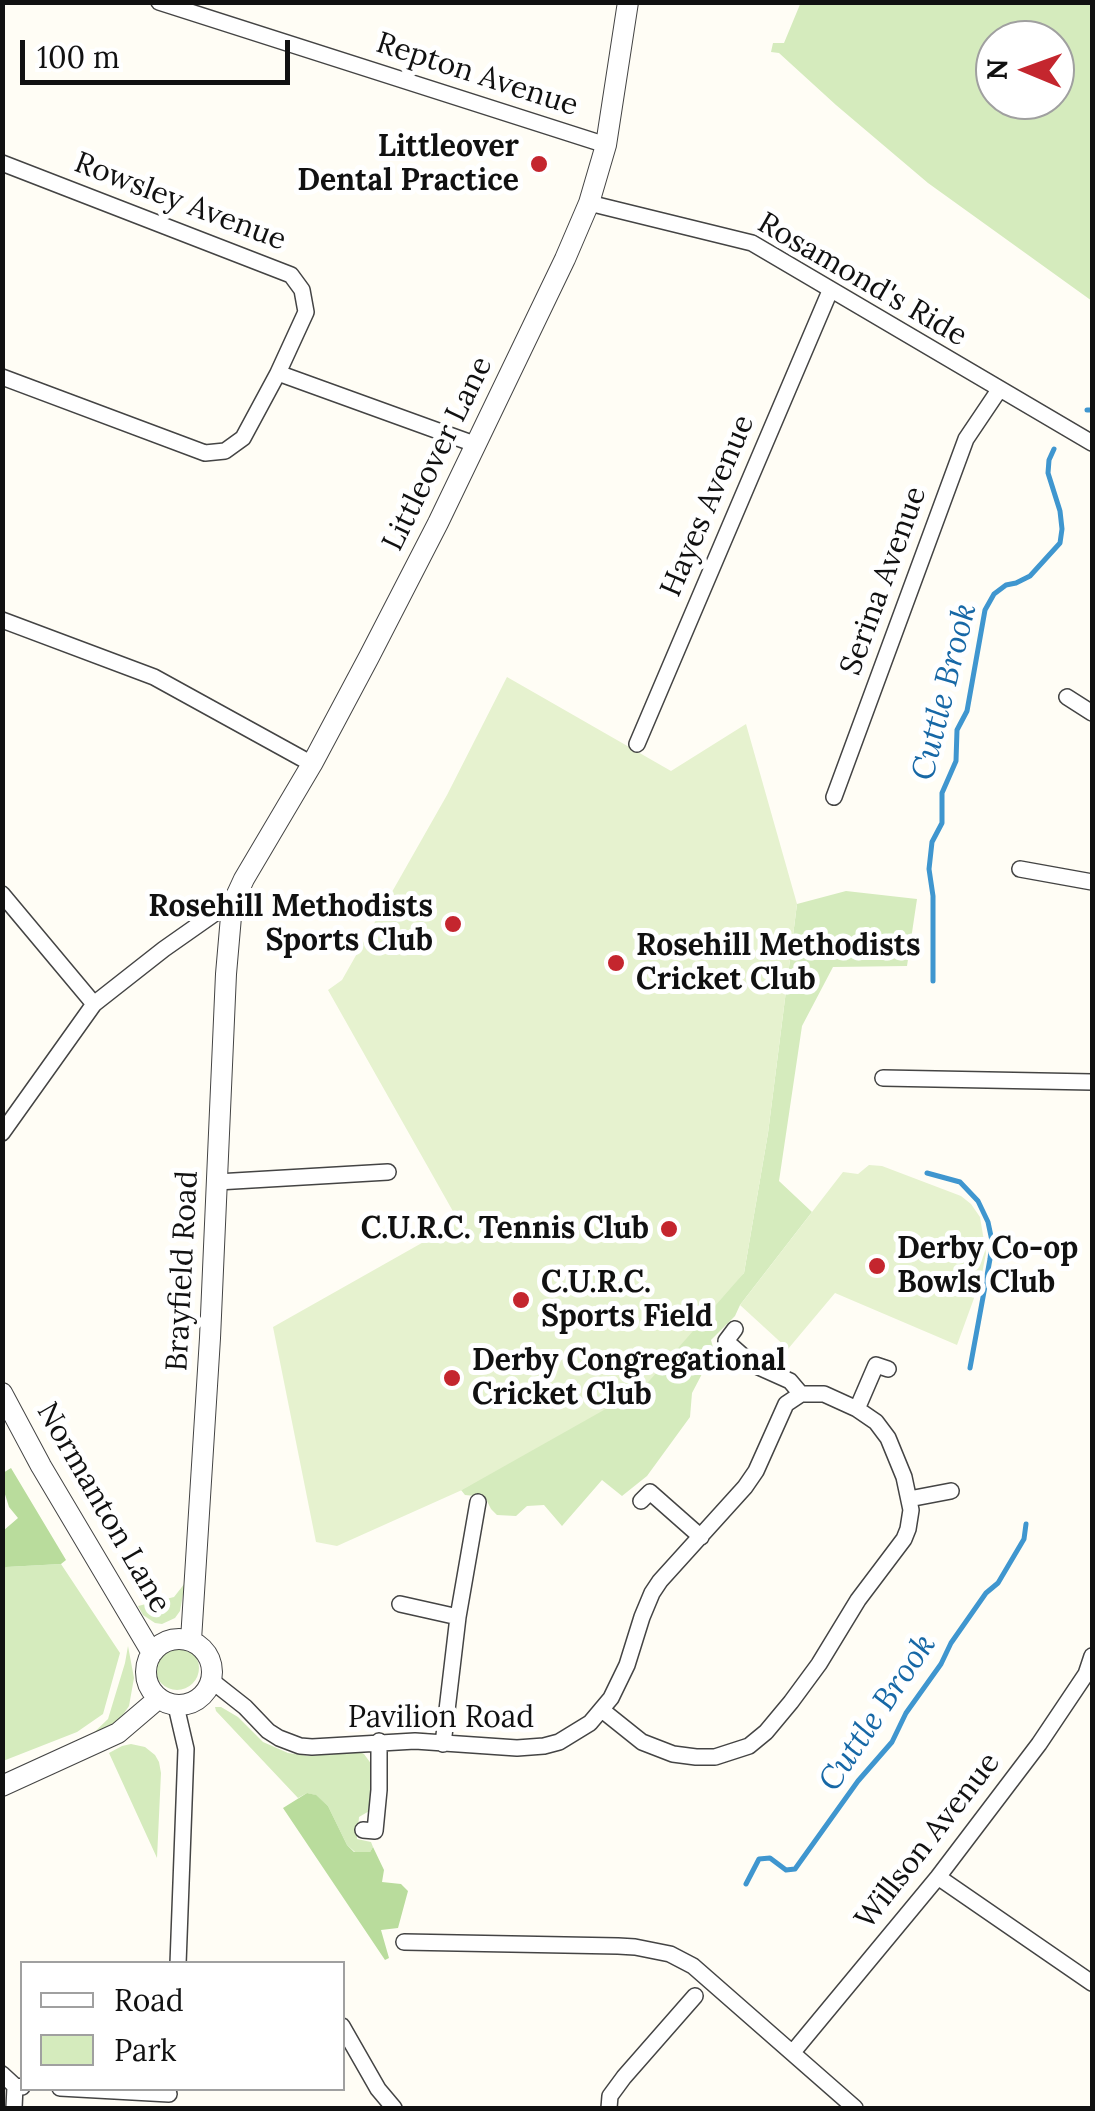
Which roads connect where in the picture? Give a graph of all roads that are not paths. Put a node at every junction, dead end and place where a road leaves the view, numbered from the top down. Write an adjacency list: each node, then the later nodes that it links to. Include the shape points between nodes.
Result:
1 (160, 2): 3 (street, Repton Avenue)
2 (628, 2): 3 (street, Littleover Lane)
3 (606, 145): 5 (street, Littleover Lane)
4 (2, 163): 7 (street, Rowsley Avenue, via 291,274 306,312)
5 (589, 202): 6 (street, Rosamond's Ride, via 752,243); 10 (street, Littleover Lane)
6 (830, 291): 9 (street, Rosamond's Ride); 15 (street, Hayes Avenue)
7 (278, 374): 8 (street, Rowsley Avenue, via 248,432 214,454); 10 (street)
8 (2, 376)
9 (999, 390): 11 (street, Rosamond's Ride); 17 (street, Serina Avenue, via 966,438)
10 (477, 444): 16 (street, Littleover Lane)
11 (1092, 444)
12 (2, 620): 16 (street, via 154,678)
13 (1067, 697): 14 (street)
14 (1092, 713)
15 (637, 744)
16 (312, 764): 21 (street, Littleover Lane)
17 (834, 797)
18 (1020, 869): 19 (street)
19 (1092, 882)
20 (2, 894): 22 (street)
21 (232, 905): 22 (street); 27 (street, Brayfield Road)
22 (94, 1004): 25 (street)
23 (883, 1078): 24 (street)
24 (1092, 1082)
25 (2, 1133)
26 (388, 1172): 27 (street)
27 (217, 1182): 40 (street, Brayfield Road)
28 (735, 1329): 31 (street, via 726,1341)
29 (888, 1369): 32 (street, via 876,1365)
30 (2, 1393): 41 (street, Normanton Lane)
31 (801, 1394): 32 (street, via 824,1394); 37 (street, Pavilion Road, via 786,1404 751,1479)
32 (857, 1409): 34 (street, via 888,1438)
33 (951, 1491): 34 (street)
34 (910, 1499): 45 (street, via 904,1539 791,1702 749,1746 716,1757 673,1754 642,1742)
35 (641, 1501): 37 (street, via 650,1492)
36 (478, 1502): 39 (street)
37 (701, 1537): 45 (street, Pavilion Road, via 652,1593 619,1685)
38 (400, 1604): 39 (street)
39 (458, 1617): 47 (street)
40 (190, 1640): 41 (street, via 170,1640); 43 (street, via 208,1654)
41 (152, 1653): 44 (street, via 147,1681)
42 (1092, 1656): 50 (street, Willson Avenue, via 1040,1744)
43 (212, 1681): 44 (street, via 198,1700); 46 (street, Pavilion Road, via 289,1743)
44 (168, 1702): 48 (street, via 118,1734); 52 (street, via 186,1750)
45 (602, 1710): 47 (street, Pavilion Road, via 579,1731 544,1746)
46 (380, 1742): 47 (street, Pavilion Road); 49 (street, via 375,1831)
47 (443, 1744)
48 (2, 1786)
49 (364, 1830)
50 (938, 1877): 53 (street); 56 (street, Willson Avenue)
51 (404, 1942): 56 (street, via 635,1946 670,1954 693,1966)
52 (178, 1961)
53 (1092, 1983)
54 (695, 1996): 63 (street, via 624,2077)
55 (345, 2031): 62 (street)
56 (792, 2052): 64 (street)
57 (2, 2074): 58 (street)
58 (19, 2086): 61 (street)
59 (96, 2091): 60 (street)
60 (169, 2097)
61 (14, 2108)
62 (394, 2108)
63 (609, 2108)
64 (855, 2108)

